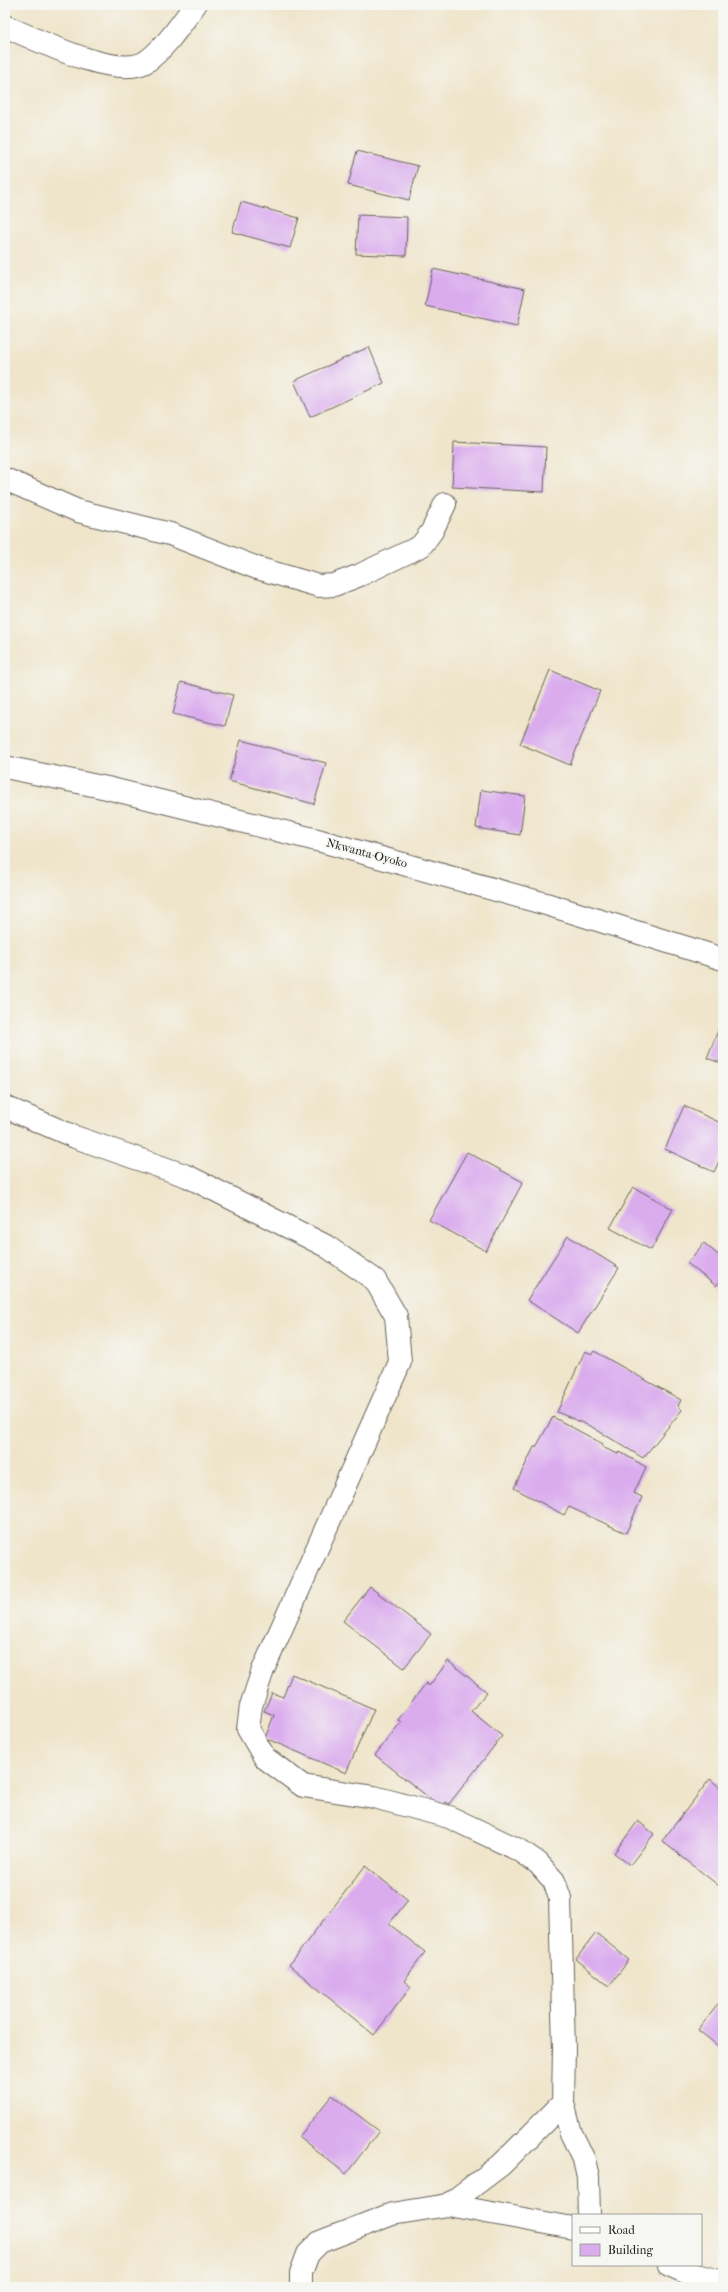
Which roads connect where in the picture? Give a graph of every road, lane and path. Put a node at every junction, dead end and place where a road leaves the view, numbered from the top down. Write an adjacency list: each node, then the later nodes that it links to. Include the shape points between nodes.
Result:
1 (195, 5): 2 (street, via 176,31 146,61 123,67 64,52)
2 (5, 26)
3 (5, 479): 4 (street, via 78,511 170,534 257,568 319,586 334,585 354,578 421,546 432,531)
4 (445, 504)
5 (5, 767): 6 (street, Nkwanta-Oyoko, via 107,788 329,843 546,904)
6 (723, 960)
7 (5, 1107): 8 (street, via 75,1137 187,1176 326,1246 375,1280 396,1316 400,1362 263,1670 251,1706 248,1729 265,1758 303,1786 374,1797 449,1817 521,1851 538,1863 554,1881 560,1898)
8 (563, 2104): 9 (street, via 501,2165); 10 (street, via 571,2132 584,2160 588,2177)
9 (448, 2205): 11 (street); 14 (street, via 392,2214 320,2242 308,2254 301,2273)
10 (589, 2214)
11 (572, 2228)
12 (671, 2266): 13 (street)
13 (723, 2282)
14 (301, 2287)

